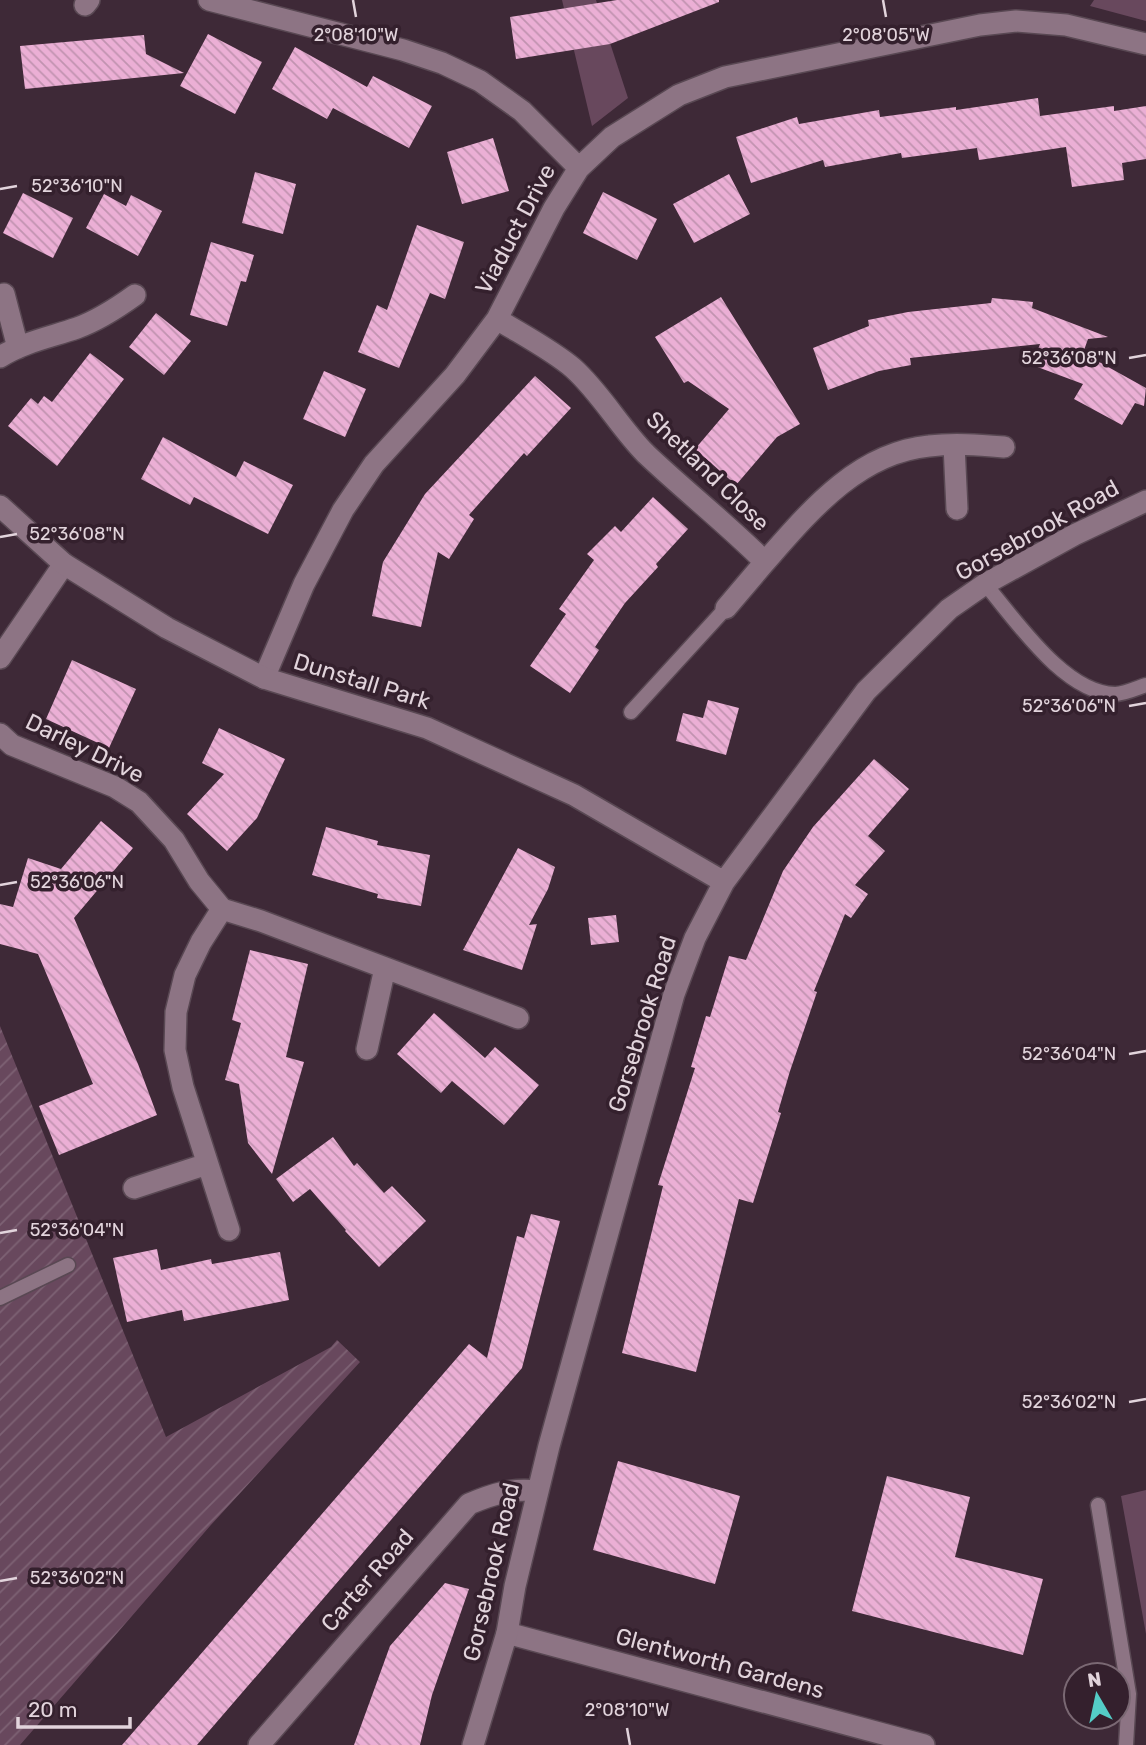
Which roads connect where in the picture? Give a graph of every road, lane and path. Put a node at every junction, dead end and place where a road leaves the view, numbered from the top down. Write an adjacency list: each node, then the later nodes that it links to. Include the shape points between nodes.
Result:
1 (209, 0): 3 (street, via 443,63 480,81 522,111)
2 (1146, 44): 3 (street, Viaduct Drive, via 1066,25 1016,21 980,24 767,67 724,77 680,95 612,137)
3 (579, 168): 6 (street, Viaduct Drive)
4 (4, 294): 7 (street)
5 (135, 295): 7 (street, via 80,327)
6 (497, 319): 13 (street, Shetland Close, via 572,367 643,451); 18 (street, Viaduct Drive, via 455,375 374,464 343,510 304,584)
7 (9, 352)
8 (954, 444): 9 (street, Shetland Close); 12 (street); 13 (street, Shetland Close, via 885,457 853,474 800,522)
9 (1004, 447)
10 (1146, 501): 15 (street, Gorsebrook Road)
11 (0, 506): 14 (street, Dunstall Park)
12 (957, 509)
13 (765, 562): 16 (street)
14 (64, 564): 17 (street); 18 (street, Dunstall Park, via 167,628)
15 (985, 584): 19 (lane, via 1055,665 1085,687 1116,694); 22 (street, Gorsebrook Road, via 949,610 866,691)
16 (726, 608): 20 (lane)
17 (0, 659)
18 (264, 678): 22 (street, Dunstall Park, via 440,734 574,795)
19 (1146, 685)
20 (631, 712)
21 (0, 734): 23 (street, Darley Drive, via 12,745 115,787 139,802 174,840)
22 (724, 883): 32 (street, Gorsebrook Road, via 695,938 674,994)
23 (222, 909): 24 (street); 27 (street, via 185,975 176,1013 175,1050)
24 (385, 968): 25 (street); 26 (street)
25 (518, 1018)
26 (367, 1049)
27 (207, 1164): 28 (street); 29 (street)
28 (134, 1188)
29 (229, 1230)
30 (68, 1265): 31 (lane)
31 (0, 1298)
32 (537, 1491): 34 (street, Gorsebrook Road); 35 (street, Carter Road, via 517,1488 469,1504)
33 (1098, 1505): 38 (lane, via 1129,1694)
34 (507, 1633): 36 (street, Gorsebrook Road); 37 (street, Glentworth Gardens)
35 (259, 1745)
36 (473, 1745)
37 (921, 1745)
38 (1126, 1745)

